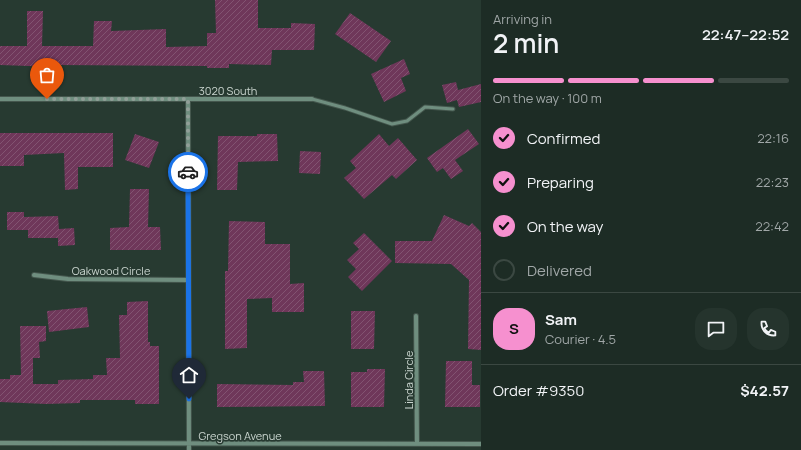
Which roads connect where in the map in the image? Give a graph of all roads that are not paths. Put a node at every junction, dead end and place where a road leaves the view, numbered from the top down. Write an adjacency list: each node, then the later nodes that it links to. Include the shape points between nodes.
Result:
1 (0, 99): 2 (street, 3020 South)
2 (188, 99): 3 (street, 3020 South); 6 (street)
3 (312, 99): 4 (lane, via 392,124 407,122 425,107)
4 (453, 109)
5 (34, 275): 6 (street, Oakwood Circle, via 68,280)
6 (188, 280): 9 (street)
7 (416, 316): 10 (street, Linda Circle)
8 (0, 443): 9 (street, Gregson Avenue)
9 (189, 444): 10 (street, Gregson Avenue); 12 (street)
10 (417, 444): 11 (street, Gregson Avenue)
11 (481, 444)
12 (189, 450)

